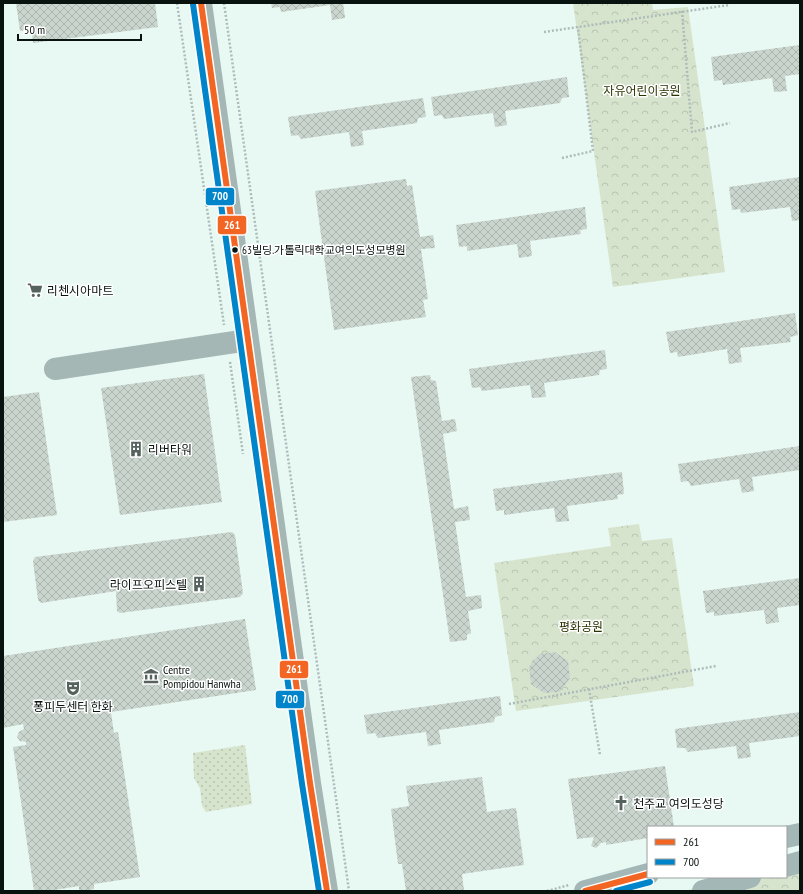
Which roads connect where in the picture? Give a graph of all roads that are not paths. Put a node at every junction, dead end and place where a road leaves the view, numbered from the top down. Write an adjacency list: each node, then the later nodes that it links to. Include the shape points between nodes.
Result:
1 (201, 3): 2 (street)
2 (248, 340): 3 (street); 10 (street)
3 (56, 369)
4 (800, 834): 5 (main road)
5 (787, 837)
6 (800, 862): 7 (main road)
7 (787, 866)
8 (647, 874): 11 (main road)
9 (747, 878): 12 (main road)
10 (327, 891)
11 (584, 891)
12 (703, 891)

